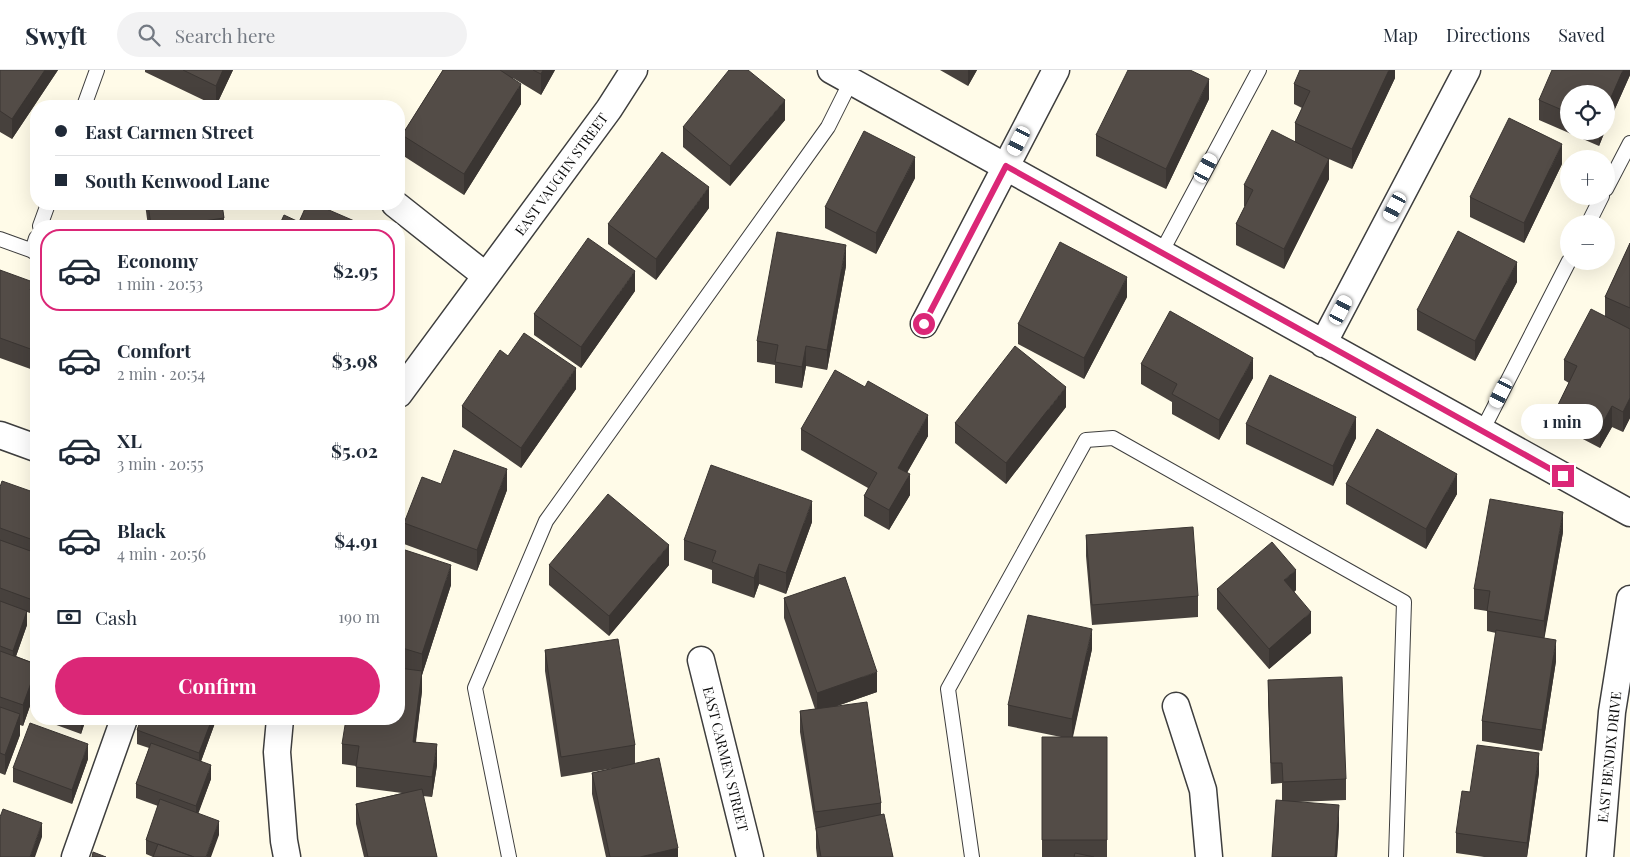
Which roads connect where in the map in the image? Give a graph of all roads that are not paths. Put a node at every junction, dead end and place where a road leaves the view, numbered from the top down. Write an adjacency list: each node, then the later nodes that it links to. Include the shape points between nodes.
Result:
1 (97, 70): 7 (lane)
2 (634, 70): 16 (street, EAST VAUGHN STREET)
3 (1056, 70): 9 (street)
4 (1259, 70): 14 (lane)
5 (1467, 70): 18 (street)
6 (846, 74): 9 (street); 31 (lane, via 828,127 546,520 475,688)
7 (86, 100)
8 (1630, 143): 10 (lane)
9 (1006, 166): 14 (street); 17 (street)
10 (1615, 172)
11 (404, 210): 16 (street)
12 (0, 239): 13 (lane)
13 (30, 246)
14 (1161, 253): 18 (street)
15 (1564, 270): 20 (lane)
16 (486, 276): 19 (street, EAST VAUGHN STREET)
17 (924, 324)
18 (1323, 344): 20 (street)
19 (405, 383)
20 (1482, 431): 23 (street)
21 (0, 435): 22 (street)
22 (30, 446)
23 (1630, 513)
24 (1630, 599): 36 (street, EAST BENDIX DRIVE, via 1612,712)
25 (701, 660): 32 (street, EAST CARMEN STREET)
26 (1176, 706): 34 (street, via 1203,790)
27 (122, 725): 29 (street)
28 (279, 725): 30 (street, via 277,752)
29 (75, 857)
30 (287, 857)
31 (509, 857)
32 (750, 857)
33 (972, 857): 35 (lane, via 948,689 1086,440 1113,438 1404,602)
34 (1209, 857)
35 (1396, 857)
36 (1600, 857)

